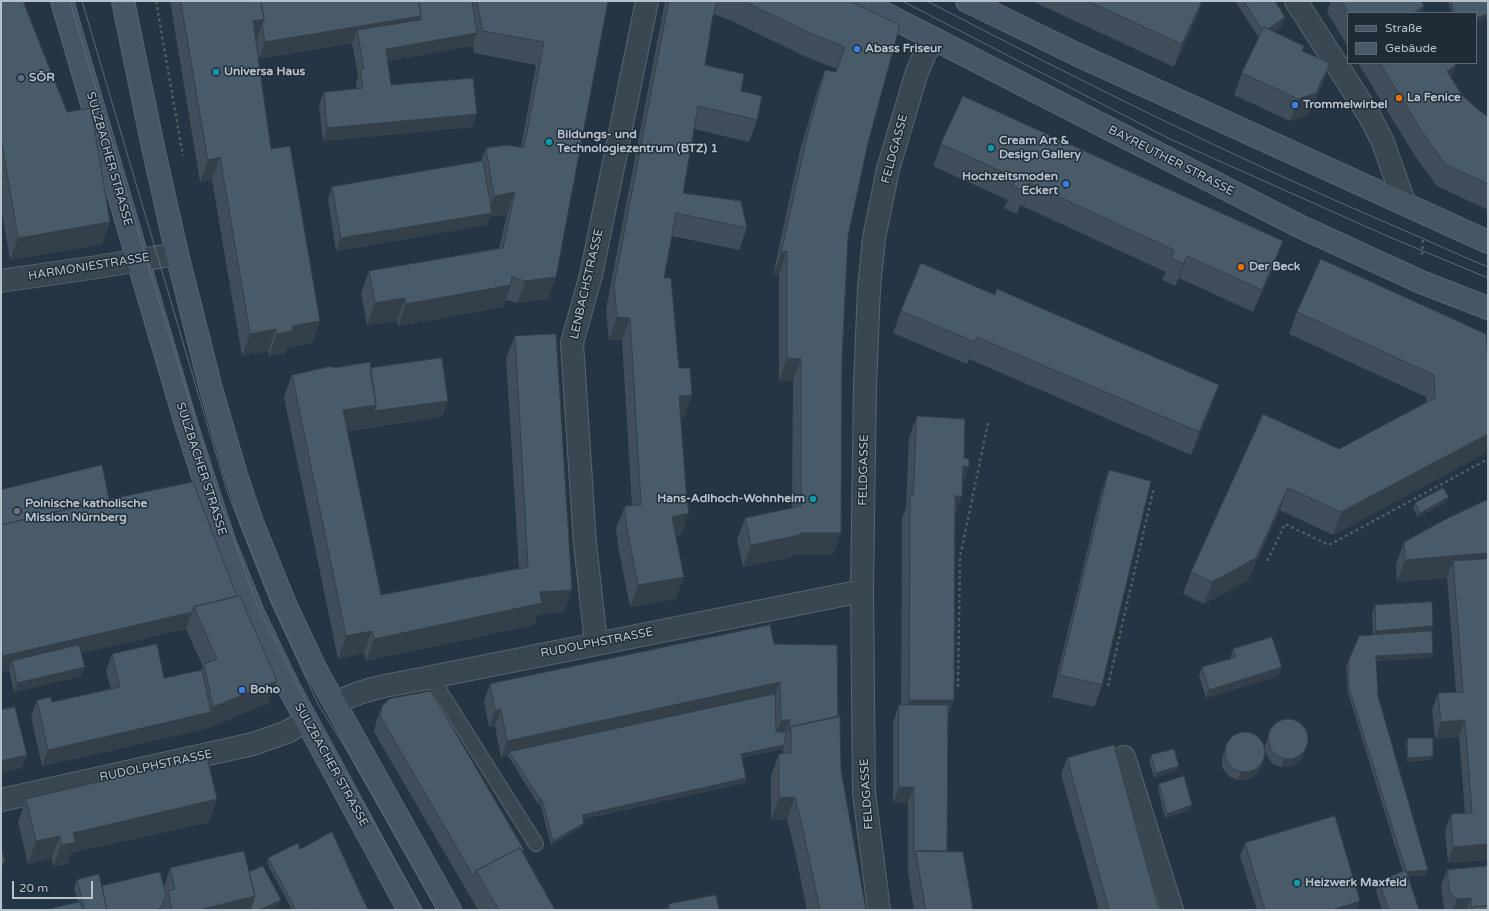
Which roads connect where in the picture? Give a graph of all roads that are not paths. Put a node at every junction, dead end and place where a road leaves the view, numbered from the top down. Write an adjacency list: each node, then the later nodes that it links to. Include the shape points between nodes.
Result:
1 (62, 1): 11 (main road, SULZBACHER STRASSE)
2 (123, 1): 10 (main road)
3 (647, 1): 15 (street, LENBACHSTRASSE, via 591,275 572,343 585,543)
4 (860, 1): 7 (main road, BAYREUTHER STRASSE)
5 (967, 1): 8 (main road, via 1076,54)
6 (1298, 5): 8 (street, via 1369,115 1382,140)
7 (932, 38): 13 (main road, BAYREUTHER STRASSE, via 1299,226 1421,282); 14 (street, FELDGASSE, via 917,72 888,169 874,238 869,288)
8 (1405, 204): 9 (main road)
9 (1488, 242)
10 (177, 254): 11 (street, HARMONIESTRASSE); 17 (main road, via 210,385 246,504 285,604)
11 (139, 261): 12 (street, HARMONIESTRASSE); 18 (main road, SULZBACHER STRASSE, via 187,427 224,541 253,613)
12 (1, 280)
13 (1488, 308)
14 (862, 591): 15 (street, RUDOLPHSTRASSE); 24 (street, FELDGASSE, via 864,792)
15 (596, 643): 16 (street, RUDOLPHSTRASSE)
16 (431, 677): 17 (street, RUDOLPHSTRASSE, via 363,692); 21 (lane)
17 (335, 704): 23 (main road)
18 (306, 721): 20 (street, RUDOLPHSTRASSE, via 287,732 253,744); 22 (main road, SULZBACHER STRASSE)
19 (1124, 757): 25 (street)
20 (1, 800)
21 (536, 844)
22 (409, 910)
23 (450, 910)
24 (878, 910)
25 (1172, 910)

